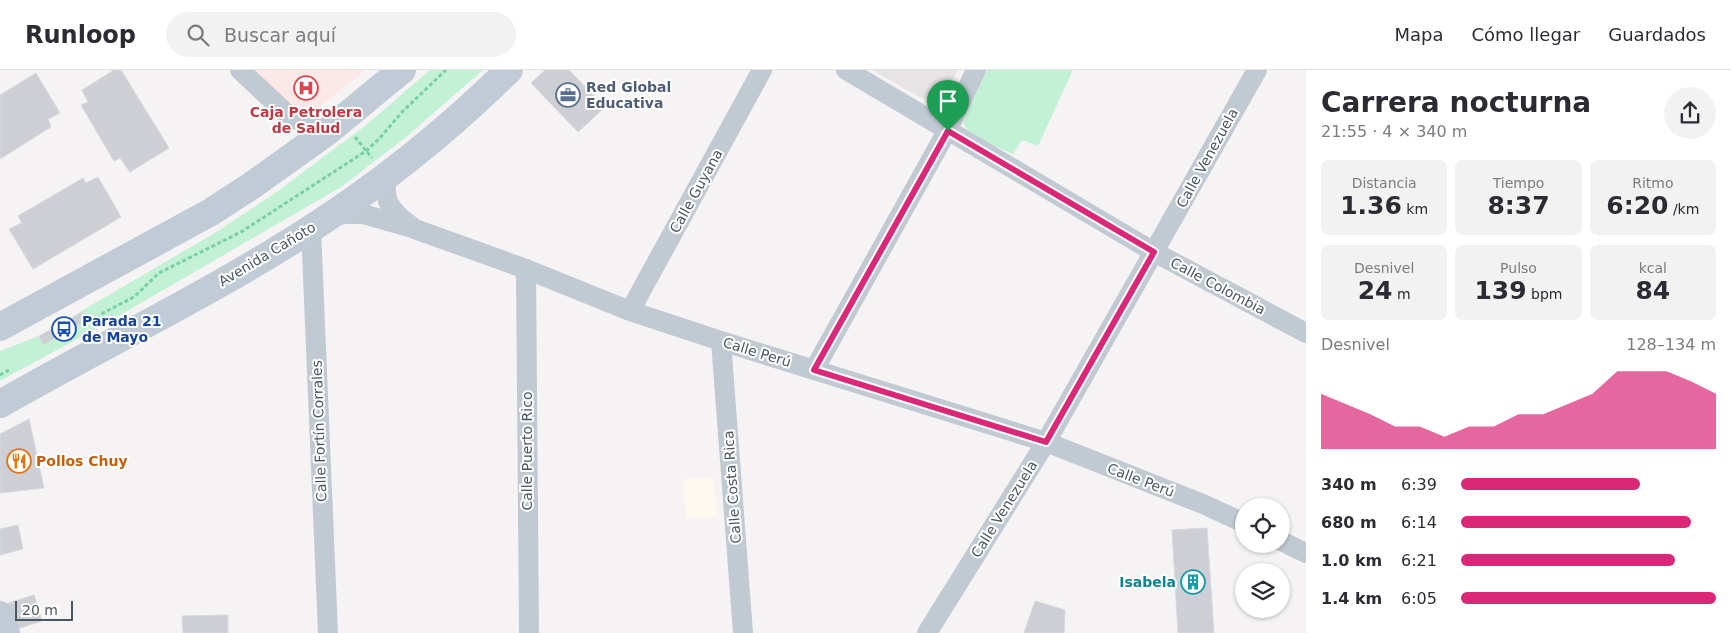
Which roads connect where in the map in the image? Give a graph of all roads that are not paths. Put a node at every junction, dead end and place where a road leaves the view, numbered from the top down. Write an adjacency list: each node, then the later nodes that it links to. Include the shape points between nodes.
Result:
1 (240, 70): 9 (street, via 286,114 306,124)
2 (402, 70): 9 (main road)
3 (509, 70): 10 (main road, Avenida Cañoto, via 442,130)
4 (762, 70): 15 (street, Calle Guyana)
5 (846, 70): 8 (street, Calle Colombia)
6 (976, 70): 8 (street)
7 (1257, 70): 13 (street, Calle Venezuela)
8 (948, 131): 13 (street, Calle Colombia); 19 (street)
9 (341, 133): 16 (main road, via 211,212)
10 (380, 168): 11 (main road, Avenida Cañoto); 12 (street, Calle Perú, via 388,203 396,215)
11 (318, 224): 12 (street, Calle Perú, via 344,214 363,214); 20 (main road, Avenida Cañoto, via 228,278); 27 (street, Calle Fortín Corrales)
12 (412, 228): 14 (street, Calle Perú)
13 (1154, 252): 17 (street, Calle Colombia); 21 (street, Calle Venezuela)
14 (526, 269): 15 (street, Calle Perú); 28 (street, Calle Puerto Rico)
15 (630, 311): 18 (street, Calle Perú)
16 (0, 327)
17 (1306, 334)
18 (721, 341): 19 (street, Calle Perú); 29 (street, Calle Costa Rica)
19 (814, 370): 21 (street, Calle Perú)
20 (0, 404)
21 (1046, 442): 22 (street, Calle Perú); 30 (street, Calle Venezuela)
22 (1235, 520)
23 (1290, 546): 24 (street)
24 (1306, 553)
25 (0, 615): 26 (main road)
26 (6, 633)
27 (328, 633)
28 (529, 633)
29 (743, 633)
30 (927, 633)

